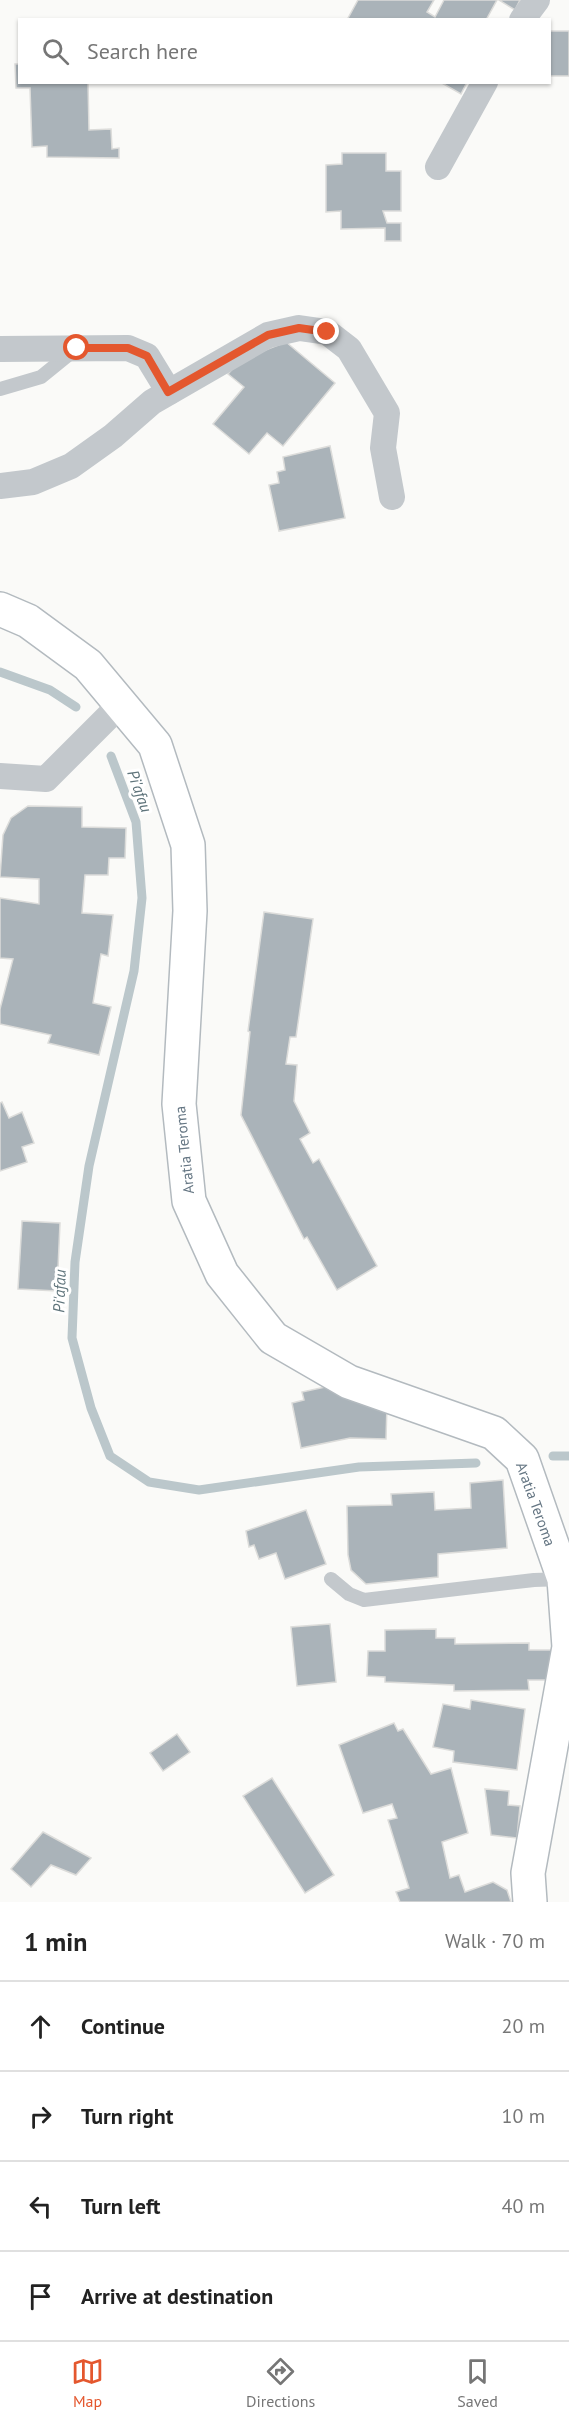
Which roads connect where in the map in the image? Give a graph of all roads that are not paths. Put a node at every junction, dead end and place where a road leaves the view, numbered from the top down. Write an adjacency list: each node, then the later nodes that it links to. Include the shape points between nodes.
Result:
1 (537, 0): 2 (street)
2 (524, 18)
3 (484, 84): 4 (street)
4 (438, 167)
5 (77, 348): 6 (street); 7 (lane, via 41,377); 8 (street, via 128,348 147,356)
6 (0, 349)
7 (0, 389)
8 (168, 392): 9 (street, via 71,466 33,482); 10 (street, via 268,335 299,328 327,332 349,349 387,413 384,448)
9 (0, 486)
10 (392, 497)
11 (0, 609): 12 (main road, Aratia Teroma, via 28,621 88,664)
12 (122, 703): 13 (street, via 46,779); 15 (main road, Aratia Teroma, via 155,745 188,845 190,911 178,1104 189,1201 222,1275 273,1338 339,1377 494,1433 522,1459)
13 (0, 776)
14 (331, 1579): 15 (lane, via 364,1600 534,1580)
15 (566, 1593): 16 (main road, Aratia Teroma, via 569,1647 528,1873)
16 (530, 1902)

